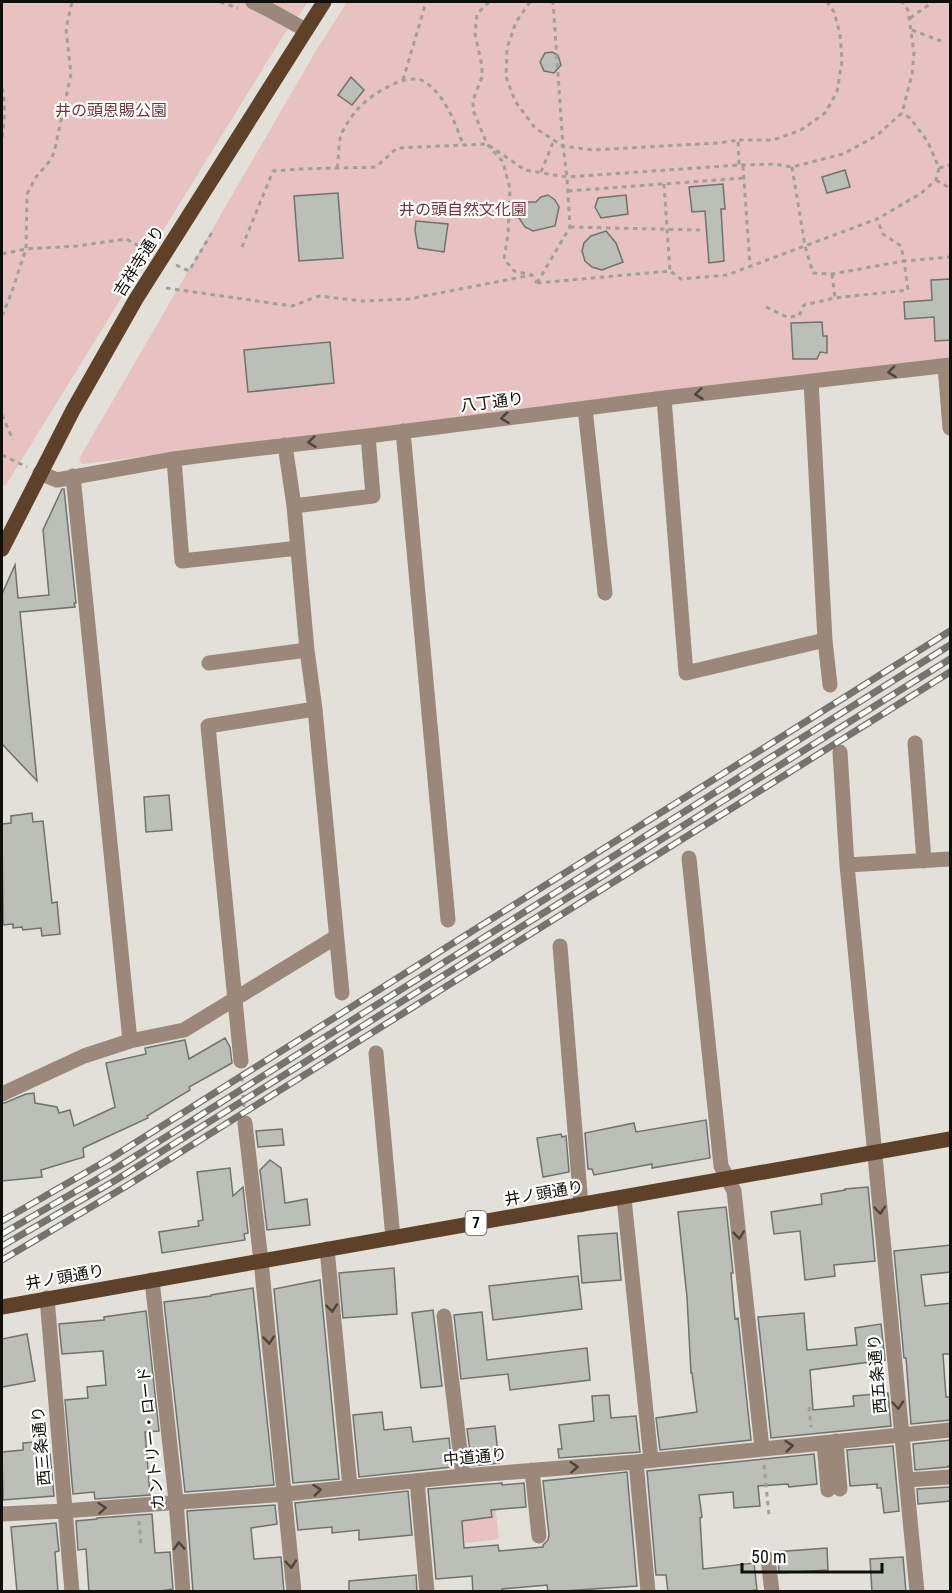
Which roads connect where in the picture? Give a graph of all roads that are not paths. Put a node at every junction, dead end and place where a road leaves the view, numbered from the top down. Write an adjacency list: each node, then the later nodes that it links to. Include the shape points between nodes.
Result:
1 (253, 2): 3 (street)
2 (324, 2): 3 (main road, 吉祥寺通り)
3 (306, 30): 13 (main road, 吉祥寺通り, via 136,299)
4 (948, 365): 5 (street, 八丁通り, one-way to 5); 8 (street)
5 (811, 381): 6 (street, 八丁通り, one-way to 6); 19 (street)
6 (664, 398): 7 (street, 八丁通り); 19 (street, via 686,673)
7 (585, 408): 9 (street, 八丁通り, one-way to 9); 18 (street)
8 (951, 428)
9 (403, 432): 10 (street, 八丁通り); 30 (street)
10 (368, 436): 11 (street, 八丁通り, one-way to 11); 15 (street, via 373,496)
11 (285, 445): 12 (street, 八丁通り); 15 (street)
12 (174, 459): 14 (street, 八丁通り); 16 (street, via 182,561)
13 (40, 473): 14 (street, 八丁通り, via 57,480); 17 (main road, 吉祥寺通り)
14 (73, 477): 35 (street)
15 (294, 506): 16 (street)
16 (298, 548): 20 (street)
17 (2, 549)
18 (605, 593)
19 (825, 640): 22 (street)
20 (307, 650): 21 (street); 23 (street)
21 (209, 663)
22 (830, 685)
23 (315, 708): 31 (street); 34 (street, via 208,726)
24 (915, 743): 28 (street)
25 (840, 752): 29 (street, 西五条通り)
26 (689, 858): 42 (street, via 721,1166)
27 (951, 859): 28 (street)
28 (924, 861): 29 (street)
29 (847, 865): 41 (street, 西五条通り)
30 (448, 920)
31 (336, 937): 33 (street); 34 (street)
32 (560, 946): 44 (street)
33 (342, 993)
34 (235, 998): 35 (street, via 184,1030); 37 (street)
35 (130, 1041): 38 (street, via 84,1056)
36 (376, 1053): 45 (street)
37 (241, 1061)
38 (2, 1094)
39 (245, 1123): 47 (street)
40 (951, 1139): 41 (main road, 井ノ頭通り / 7)
41 (874, 1152): 42 (main road, 井ノ頭通り / 7); 53 (street, 西五条通り, one-way to 53)
42 (727, 1179): 43 (main road, 井ノ頭通り / 7); 55 (street, one-way to 55, via 734,1191)
43 (624, 1198): 44 (main road, 井ノ頭通り / 7); 56 (street)
44 (581, 1205): 45 (main road, 井ノ頭通り / 7)
45 (393, 1238): 46 (main road, 井ノ頭通り / 7)
46 (327, 1250): 47 (main road, 井ノ頭通り / 7); 62 (street, one-way to 62)
47 (261, 1261): 48 (main road, 井ノ頭通り / 7); 64 (street, one-way to 64)
48 (152, 1280): 49 (main road, 井ノ頭通り / 7); 65 (street, カントリー・ロード)
49 (47, 1298): 50 (main road, 井ノ頭通り / 7); 66 (street, 西三条通り)
50 (2, 1307)
51 (444, 1316): 58 (street)
52 (951, 1430): 53 (street, 中道通り)
53 (901, 1434): 54 (street, 中道通り); 60 (street, 西五条通り)
54 (824, 1442): 55 (street, 中道通り, one-way to 54); 63 (street)
55 (762, 1448): 56 (street, 中道通り)
56 (643, 1461): 57 (street, 中道通り, one-way to 56); 74 (street)
57 (532, 1470): 58 (street, 中道通り); 68 (street)
58 (463, 1476): 61 (street, 中道通り)
59 (951, 1477): 60 (street)
60 (906, 1480): 76 (street, 西五条通り)
61 (417, 1481): 62 (street, 中道通り); 73 (street)
62 (350, 1487): 64 (street, 中道通り, one-way to 62)
63 (834, 1489)
64 (285, 1494): 65 (street, 中道通り); 72 (street, one-way to 72)
65 (176, 1502): 66 (street, 中道通り, one-way to 65); 71 (street, カントリー・ロード, one-way to 65)
66 (64, 1511): 67 (street, 中道通り); 70 (street, 西三条通り)
67 (2, 1514)
68 (539, 1536)
69 (768, 1559): 75 (street)
70 (72, 1592)
71 (183, 1592)
72 (294, 1592)
73 (427, 1592)
74 (648, 1592)
75 (772, 1592)
76 (917, 1592)

